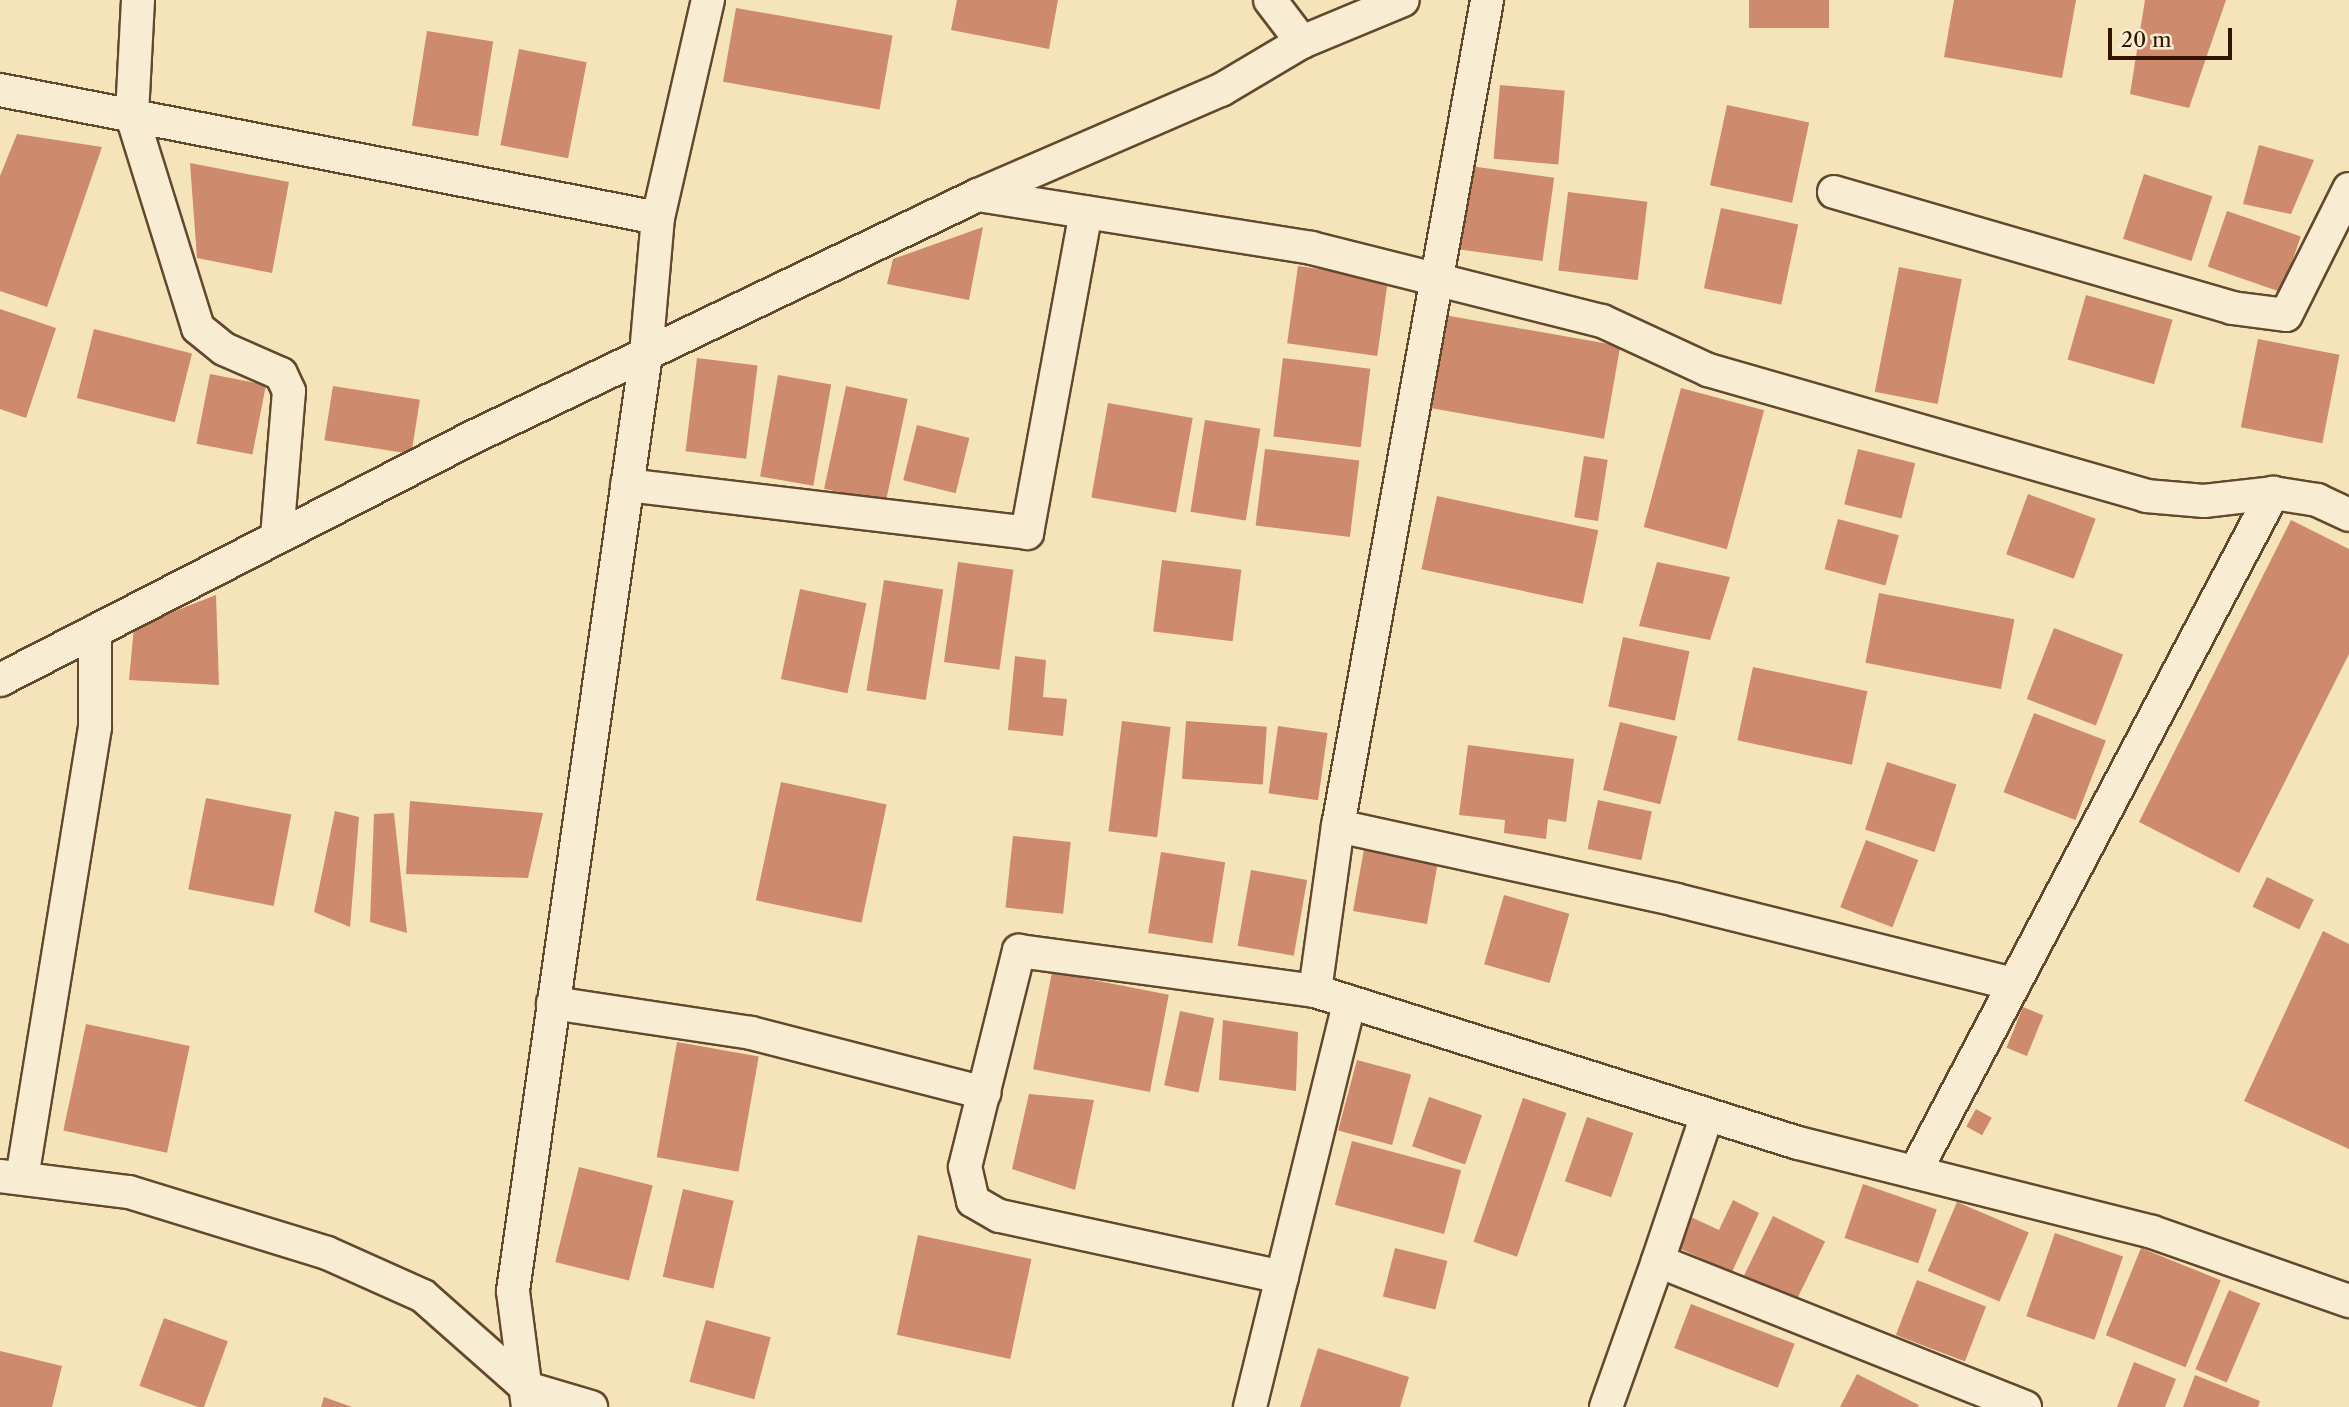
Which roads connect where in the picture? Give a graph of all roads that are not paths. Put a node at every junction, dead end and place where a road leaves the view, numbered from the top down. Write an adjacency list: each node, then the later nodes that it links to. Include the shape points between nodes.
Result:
1 (138, 0): 8 (street)
2 (708, 0): 13 (street)
3 (1270, 0): 6 (street)
4 (1403, 0): 6 (street)
5 (1487, 0): 14 (street)
6 (1302, 42): 11 (street, via 1221,90)
7 (0, 90): 8 (street)
8 (132, 116): 13 (street); 19 (street, via 198,328 224,349 281,374 289,391)
9 (2349, 189): 10 (street, via 2286,315 2232,308)
10 (1834, 192)
11 (978, 195): 12 (street); 15 (street)
12 (1086, 212): 14 (street, via 1311,248); 16 (street, via 1027,534)
13 (658, 218): 15 (street)
14 (1437, 278): 17 (street, via 1602,321 1707,370 2146,496 2204,501); 22 (street)
15 (646, 354): 16 (street); 19 (street)
16 (627, 485): 25 (street)
17 (2273, 493): 18 (street, via 2317,500); 23 (street)
18 (2349, 515)
19 (277, 537): 20 (street)
20 (95, 631): 21 (street); 30 (street, via 95,727)
21 (0, 680)
22 (1338, 826): 23 (street, via 1675,900); 24 (street)
23 (2014, 984): 29 (street)
24 (1315, 991): 26 (street); 27 (street, via 1019,951)
25 (553, 1003): 27 (street, via 751,1033); 34 (street, via 513,1291)
26 (1349, 1004): 28 (street); 32 (street)
27 (984, 1093): 32 (street, via 964,1167 973,1201 999,1216)
28 (1707, 1115): 29 (street); 31 (street)
29 (1915, 1172): 33 (street, via 2152,1232)
30 (11, 1177): 34 (street, via 129,1192 327,1253 424,1296)
31 (1658, 1261): 37 (street); 38 (street)
32 (1282, 1277): 36 (street)
33 (2349, 1301)
34 (528, 1397): 35 (street)
35 (591, 1407)
36 (1250, 1407)
37 (1605, 1407)
38 (2025, 1407)

